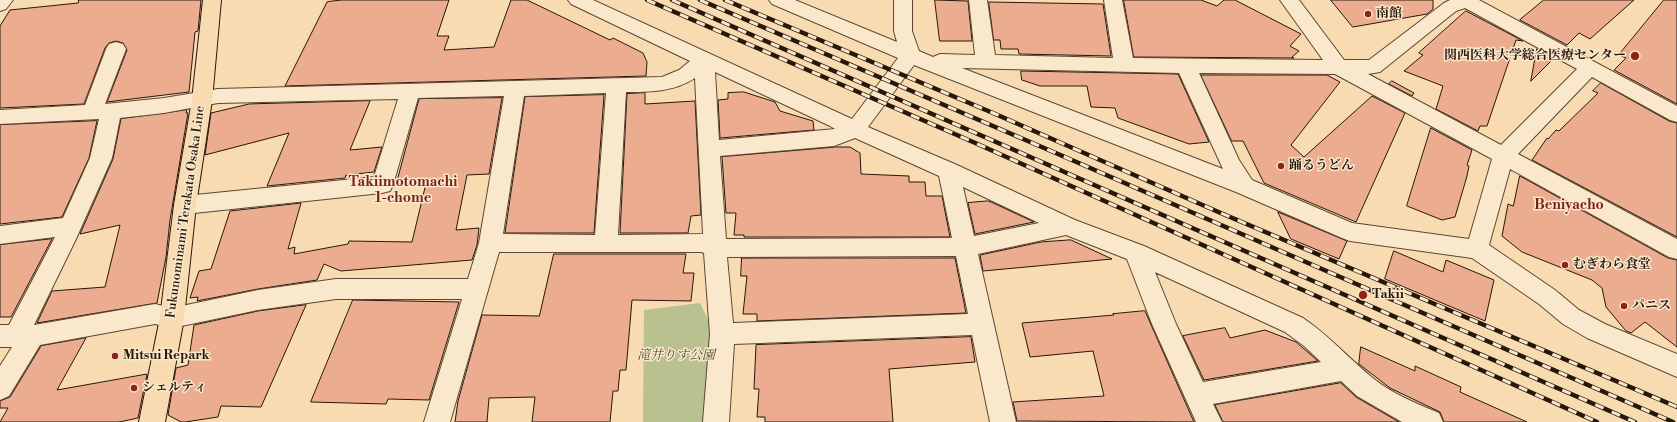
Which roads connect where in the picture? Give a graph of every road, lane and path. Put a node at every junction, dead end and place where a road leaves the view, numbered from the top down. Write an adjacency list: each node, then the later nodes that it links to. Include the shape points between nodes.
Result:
1 (4, 0): 10 (street)
2 (212, 0): 22 (main road, Fukunominami Terakata Osaka Line)
3 (577, 0): 12 (street)
4 (778, 0): 13 (street)
5 (903, 0): 13 (street, via 903,31)
6 (978, 0): 14 (street)
7 (1113, 0): 15 (street)
8 (1288, 0): 17 (street)
9 (1465, 0): 17 (street, via 1450,7 1373,67); 18 (street)
10 (0, 5)
11 (116, 49): 23 (street)
12 (704, 58): 19 (street, via 695,70 682,78 663,84); 26 (street); 27 (street)
13 (918, 58): 14 (street); 26 (street); 30 (street)
14 (986, 62): 15 (street)
15 (1124, 64): 16 (street)
16 (1186, 66): 17 (street); 30 (street, via 1230,162)
17 (1339, 67): 28 (street)
18 (1590, 67): 24 (street); 28 (street)
19 (616, 86): 20 (street); 36 (street)
20 (515, 89): 21 (street); 35 (street)
21 (410, 92): 22 (street, via 218,96); 31 (street, via 382,185)
22 (202, 100): 23 (street); 31 (main road, Fukunominami Terakata Osaka Line)
23 (102, 112): 25 (street); 32 (street, via 101,158)
24 (1677, 115)
25 (0, 117)
26 (854, 130): 27 (street, via 834,138); 29 (street)
27 (710, 149): 38 (street)
28 (1503, 156): 39 (street); 40 (street)
29 (949, 171): 33 (street); 37 (street)
30 (1244, 186): 39 (street, via 1350,232)
31 (185, 205): 43 (main road, Fukunominami Terakata Osaka Line)
32 (71, 226): 34 (street); 46 (street)
33 (1067, 226): 37 (street); 41 (street)
34 (0, 235)
35 (490, 243): 36 (street); 42 (street)
36 (606, 244): 38 (street, via 704,242)
37 (967, 247): 38 (street); 44 (street)
38 (715, 248): 45 (street)
39 (1477, 249): 47 (street, via 1547,297 1571,317 1596,331)
40 (1677, 250)
41 (1136, 253): 48 (street, via 1294,325 1313,338); 50 (street)
42 (476, 290): 43 (street, via 336,289 258,300); 52 (street)
43 (172, 318): 46 (street, via 155,314); 51 (main road, Fukunominami Terakata Osaka Line)
44 (983, 324): 45 (street); 54 (street)
45 (722, 334): 53 (street)
46 (16, 336): 49 (street)
47 (1677, 366)
48 (1344, 369): 50 (street); 56 (street, via 1384,400)
49 (0, 388)
50 (1196, 395): 55 (street)
51 (152, 422)
52 (437, 422)
53 (716, 422)
54 (1003, 422)
55 (1209, 422)
56 (1430, 422)

